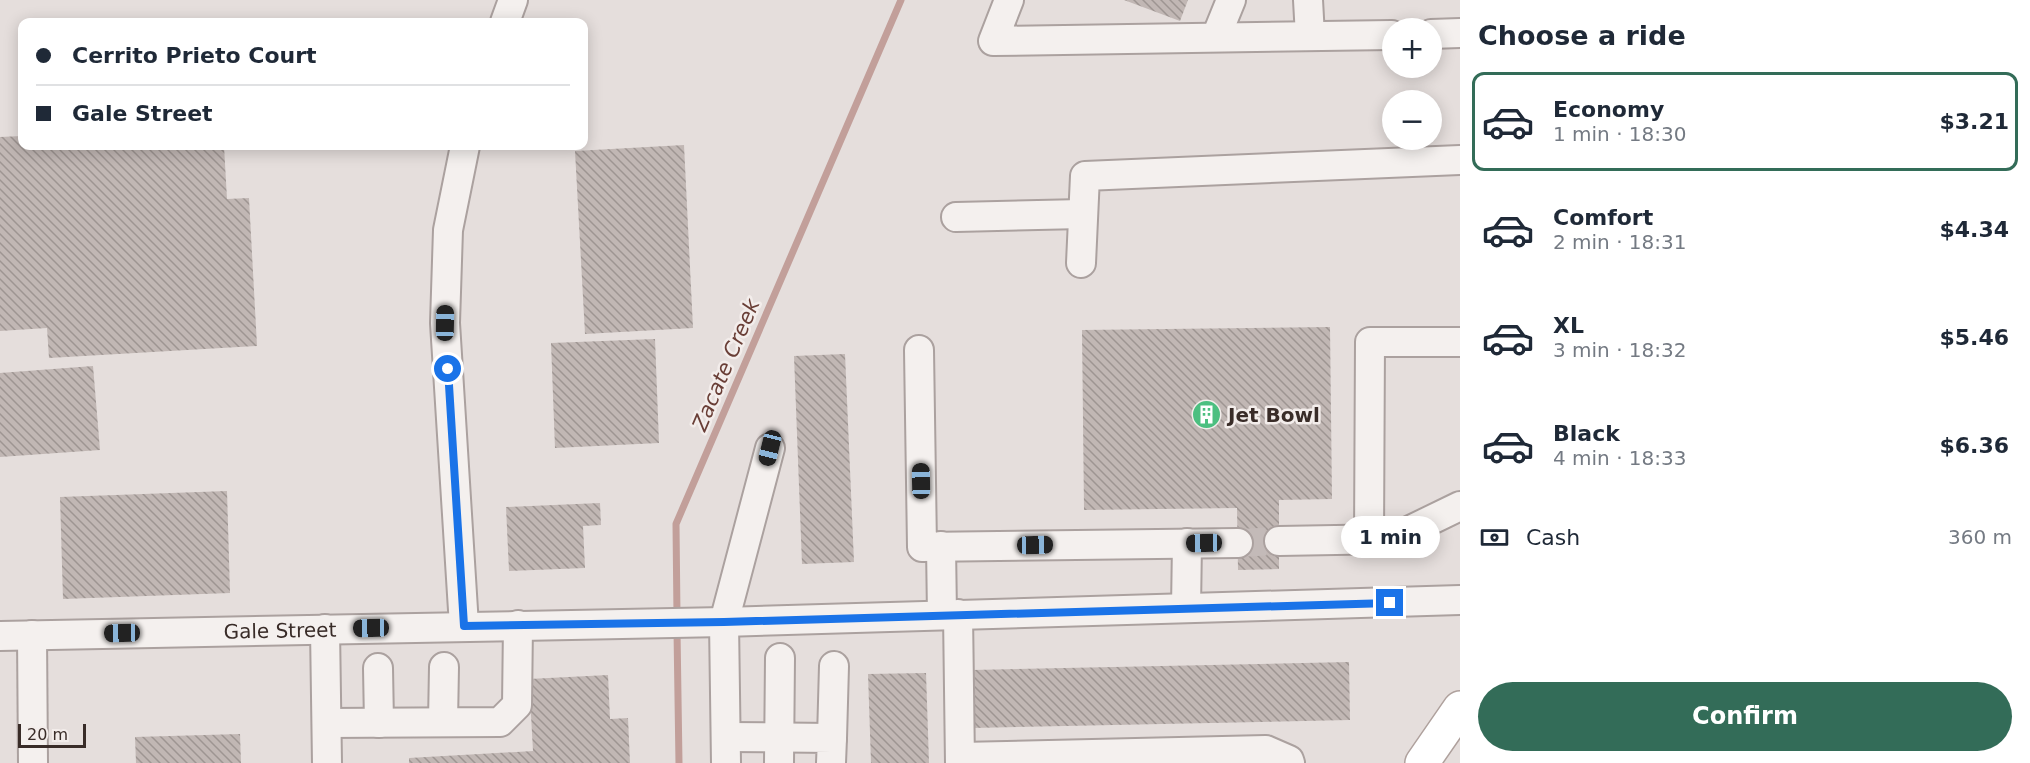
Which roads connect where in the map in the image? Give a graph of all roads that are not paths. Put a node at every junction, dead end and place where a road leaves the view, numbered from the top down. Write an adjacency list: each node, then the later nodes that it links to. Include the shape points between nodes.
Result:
1 (513, 0): 5 (street)
2 (1008, 0): 10 (street, via 993,41)
3 (1231, 0): 10 (street)
4 (1308, 0): 9 (street)
5 (506, 18)
6 (1460, 33): 8 (street)
7 (1382, 34): 9 (street)
8 (1442, 34)
9 (1310, 36): 10 (street)
10 (1216, 37)
11 (464, 150): 30 (street, via 448,230 445,323)
12 (1460, 160): 13 (street, via 1085,176)
13 (1082, 214): 14 (street); 15 (street)
14 (956, 217)
15 (1082, 263)
16 (1460, 342): 20 (street, via 1370,342)
17 (918, 350): 24 (street, via 922,547)
18 (770, 448): 28 (street)
19 (1460, 506): 20 (street, via 1392,539)
20 (1369, 539): 21 (street)
21 (1279, 541)
22 (1187, 543): 23 (street); 24 (street); 26 (street)
23 (1238, 543)
24 (941, 546): 27 (street)
25 (1460, 600): 26 (street, Gale Street)
26 (1186, 608): 27 (street, Gale Street)
27 (950, 615): 28 (street, Gale Street); 45 (street)
28 (717, 622): 29 (street, Gale Street); 42 (street)
29 (518, 625): 30 (street, Gale Street); 39 (street, via 517,705 500,722)
30 (464, 626): 31 (street, Gale Street)
31 (325, 629): 32 (street, Gale Street); 40 (street)
32 (32, 635): 33 (street, Gale Street); 46 (street)
33 (0, 636)
34 (780, 658): 43 (street)
35 (834, 666): 44 (street)
36 (444, 667): 39 (street)
37 (378, 668): 41 (street)
38 (1460, 708): 49 (main road)
39 (443, 722): 41 (street)
40 (327, 723): 41 (street); 47 (street)
41 (379, 723)
42 (726, 750): 43 (street)
43 (779, 750): 44 (street)
44 (831, 751)
45 (960, 760): 48 (street, via 1266,750)
46 (33, 763)
47 (327, 763)
48 (1290, 763)
49 (1422, 763)

